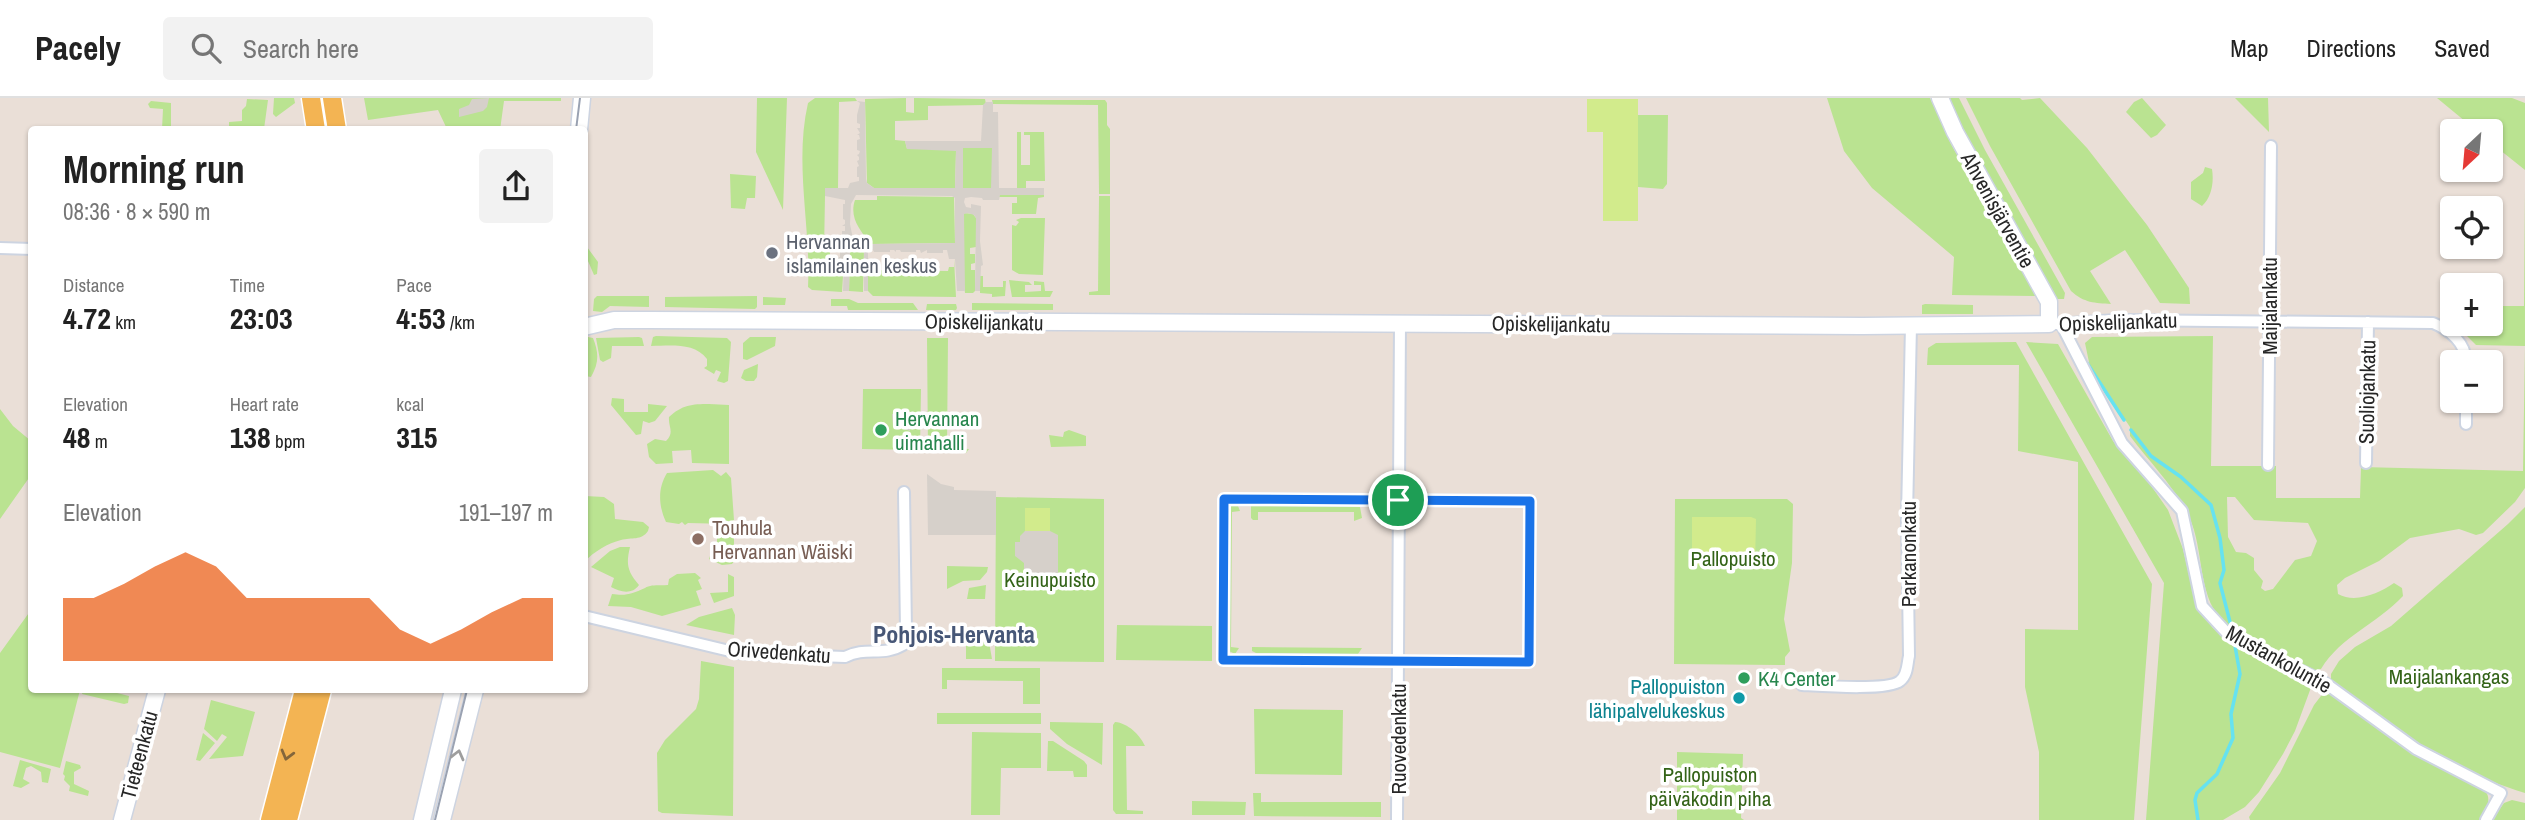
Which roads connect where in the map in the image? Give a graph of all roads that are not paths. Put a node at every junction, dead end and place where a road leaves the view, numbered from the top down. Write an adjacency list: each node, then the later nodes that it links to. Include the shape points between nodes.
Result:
1 (311, 98): 4 (main road)
2 (582, 98): 5 (main road)
3 (1940, 98): 14 (main road, Ahvenisjärventie, via 2049,302)
4 (315, 124)
5 (579, 126)
6 (2271, 146): 11 (street, Maijalankatu)
7 (0, 248): 8 (street)
8 (28, 249)
9 (588, 314): 10 (main road, Opiskelijankatu)
10 (614, 320): 13 (main road, Opiskelijankatu); 16 (main road, Opiskelijankatu)
11 (2269, 321): 12 (street, Opiskelijankatu); 14 (street, Opiskelijankatu); 21 (street, Maijalankatu)
12 (2368, 322): 17 (street, Opiskelijankatu, via 2433,323 2445,328); 20 (street, Suoliojankatu)
13 (1400, 323): 15 (main road, Opiskelijankatu); 23 (street, Ruovedenkatu)
14 (2055, 324): 15 (main road, Opiskelijankatu); 38 (street, Mustankoluntie, via 2122,443 2182,511 2207,614 2238,641 2321,680 2416,749 2501,793)
15 (1911, 325): 26 (street, Parkanonkatu, via 1906,673 1900,682 1885,687)
16 (588, 326)
17 (2464, 350)
18 (2466, 413): 19 (street)
19 (2466, 424)
20 (2366, 463)
21 (2269, 465)
22 (904, 492): 24 (street, Orivedenkatu, via 906,631 903,645 893,651 859,651 845,657 738,653)
23 (1398, 500): 25 (street, Ruovedenkatu); 25 (street, via 1530,501 1530,514 1529,662); 25 (street, via 1224,499 1223,660)
24 (588, 617)
25 (1398, 661): 37 (street, Ruovedenkatu)
26 (1802, 685)
27 (156, 693): 32 (main road, Tieteenkatu)
28 (303, 693): 33 (main road, one-way to 33)
29 (321, 693): 34 (main road)
30 (452, 693): 35 (main road)
31 (474, 693): 36 (main road, one-way to 31)
32 (122, 820)
33 (270, 820)
34 (288, 820)
35 (422, 820)
36 (442, 820)
37 (1397, 820)
38 (2486, 820)

